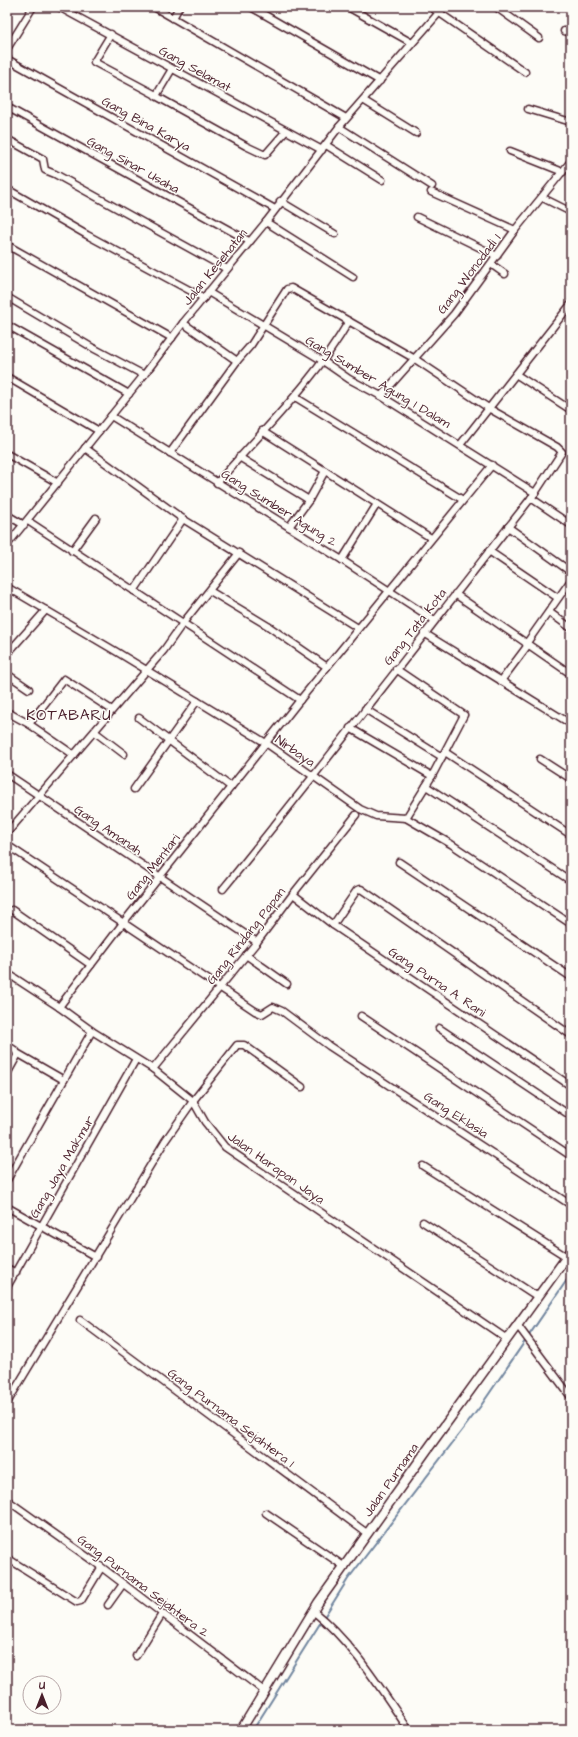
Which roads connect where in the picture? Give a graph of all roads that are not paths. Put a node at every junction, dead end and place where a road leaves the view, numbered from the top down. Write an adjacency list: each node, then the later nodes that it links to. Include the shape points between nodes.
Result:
1 (33, 7): 17 (street)
2 (59, 7): 14 (street, Gang Selamat)
3 (154, 7): 11 (street)
4 (180, 7): 11 (street)
5 (250, 7): 21 (street)
6 (348, 7): 16 (street)
7 (431, 7): 10 (street)
8 (444, 7): 10 (street, Jalan Kesehatan)
9 (496, 7): 15 (street)
10 (439, 12): 16 (street, Jalan Kesehatan); 20 (street)
11 (173, 18): 26 (street)
12 (564, 31): 13 (street)
13 (571, 33)
14 (111, 34): 19 (street, Gang Selamat); 22 (street, via 94,62)
15 (539, 38)
16 (412, 43): 21 (street, Jalan Kesehatan)
17 (7, 49)
18 (7, 59): 42 (street, Gang Bina Karya)
19 (172, 69): 22 (street); 29 (street, Gang Selamat)
20 (525, 72)
21 (380, 82): 23 (street, Jalan Kesehatan)
22 (156, 95): 29 (street, via 263,155)
23 (363, 100): 26 (street, Jalan Kesehatan); 30 (street)
24 (7, 107): 48 (street, Gang Sinar Usaha)
25 (528, 109): 27 (street)
26 (346, 118): 28 (street, Jalan Kesehatan)
27 (571, 122)
28 (339, 127): 32 (street, Jalan Kesehatan); 46 (street, via 431,189)
29 (286, 131): 33 (street, Gang Selamat)
30 (416, 133)
31 (7, 139): 52 (street, via 43,159 45,170)
32 (326, 144): 33 (street, Jalan Kesehatan); 38 (street)
33 (322, 150): 41 (street, Jalan Kesehatan)
34 (510, 150): 36 (street)
35 (571, 161): 36 (street, Gang Wonodadi 1)
36 (564, 171): 37 (street); 40 (street, Gang Wonodadi 1)
37 (571, 173)
38 (382, 180)
39 (7, 189): 57 (street)
40 (542, 198): 43 (street); 46 (street, Gang Wonodadi 1)
41 (280, 201): 42 (street, Jalan Kesehatan); 47 (street)
42 (275, 209): 45 (street, Jalan Kesehatan)
43 (571, 212)
44 (417, 218): 50 (street)
45 (266, 222): 48 (street, Jalan Kesehatan); 54 (street)
46 (515, 230): 50 (street, Gang Wonodadi 1)
47 (335, 234)
48 (249, 241): 52 (street, Jalan Kesehatan)
49 (7, 245): 63 (street)
50 (497, 256): 51 (street, Gang Wonodadi 1)
51 (491, 264): 53 (street); 64 (street, Gang Wonodadi 1, via 454,314)
52 (227, 269): 55 (street, Jalan Kesehatan)
53 (505, 274)
54 (353, 277)
55 (208, 292): 57 (street, Jalan Kesehatan); 62 (street, Gang Sumber Agung 1 Dalam)
56 (7, 297): 68 (street)
57 (204, 298): 60 (street, Jalan Kesehatan)
58 (571, 304): 67 (street)
59 (349, 321): 62 (street, via 290,288); 64 (street); 66 (street)
60 (183, 323): 63 (street, Jalan Kesehatan); 65 (street)
61 (7, 325): 70 (street)
62 (263, 326): 65 (street); 66 (street, Gang Sumber Agung 1 Dalam)
63 (172, 338): 68 (street, Jalan Kesehatan)
64 (414, 360): 71 (street, Gang Wonodadi 1); 73 (street)
65 (237, 361): 80 (street)
66 (323, 361): 71 (street, Gang Sumber Agung 1 Dalam); 72 (street)
67 (517, 374): 73 (street); 74 (street)
68 (144, 375): 70 (street, Jalan Kesehatan)
69 (7, 377): 76 (street)
70 (129, 394): 75 (street, Jalan Kesehatan)
71 (381, 396): 78 (street, Gang Sumber Agung 1 Dalam)
72 (295, 397): 77 (street, via 276,420); 89 (street)
73 (490, 409): 78 (street); 87 (street, Gang Tata Kota, via 557,447 562,453)
74 (571, 410)
75 (111, 416): 76 (street, Jalan Kesehatan); 80 (street, Gang Sumber Agung 2)
76 (99, 431): 79 (street, Jalan Kesehatan)
77 (262, 431): 82 (street); 84 (street)
78 (460, 446): 83 (street, Gang Sumber Agung 1 Dalam)
79 (85, 448): 85 (street, Jalan Kesehatan); 93 (street)
80 (170, 453): 86 (street, Gang Sumber Agung 2)
81 (7, 454): 85 (street)
82 (239, 457): 86 (street); 88 (street)
83 (492, 465): 87 (street, Gang Sumber Agung 1 Dalam); 89 (street, Gang Mentari)
84 (325, 471): 88 (street); 90 (street)
85 (58, 483): 94 (street, Jalan Kesehatan)
86 (217, 483): 96 (street, Gang Sumber Agung 2)
87 (533, 495): 95 (street, Gang Sumber Agung 1 Dalam); 97 (street, Gang Tata Kota)
88 (309, 500): 96 (street)
89 (463, 500): 98 (street, Gang Mentari)
90 (377, 504): 98 (street); 103 (street)
91 (7, 515): 94 (street)
92 (96, 518): 100 (street)
93 (183, 519): 102 (street); 108 (street)
94 (26, 523): 99 (street, Jalan Kesehatan); 100 (street)
95 (571, 525)
96 (288, 527): 103 (street, Gang Sumber Agung 2)
97 (508, 527): 101 (street, Gang Tata Kota); 104 (street)
98 (431, 538): 107 (street, Gang Mentari)
99 (7, 545)
100 (72, 551): 108 (street)
101 (489, 551): 110 (street, Gang Tata Kota); 111 (street)
102 (239, 553): 109 (street); 116 (street)
103 (342, 560): 107 (street, Gang Sumber Agung 2)
104 (571, 572)
105 (571, 580): 111 (street)
106 (7, 587): 112 (street, Nirbaya)
107 (388, 590): 114 (street, Gang Sumber Agung 2); 116 (street, Gang Mentari)
108 (134, 591): 115 (street)
109 (210, 591): 115 (street); 121 (street, via 268,626)
110 (455, 594): 114 (street, Gang Tata Kota); 119 (street)
111 (558, 598): 113 (street)
112 (46, 610): 120 (street); 122 (street, Nirbaya)
113 (549, 612): 117 (street); 119 (street)
114 (434, 620): 118 (street, Gang Tata Kota)
115 (182, 623): 122 (street, via 164,650); 128 (street)
116 (358, 628): 121 (street, Gang Mentari)
117 (571, 628)
118 (424, 633): 123 (street, Gang Tata Kota); 126 (street)
119 (527, 645): 125 (street); 126 (street)
120 (7, 654)
121 (327, 667): 128 (street, Gang Mentari)
122 (146, 670): 129 (street, Nirbaya); 131 (street)
123 (396, 670): 130 (street, Gang Tata Kota); 142 (street, via 464,715)
124 (7, 674): 127 (street)
125 (571, 674)
126 (501, 681): 135 (street)
127 (29, 689)
128 (300, 700): 139 (street, Gang Mentari)
129 (198, 701): 138 (street); 139 (street, Nirbaya)
130 (364, 709): 136 (street, Gang Tata Kota); 142 (street)
131 (112, 710): 134 (street, via 64,679); 137 (street)
132 (7, 712): 134 (street)
133 (139, 718): 138 (street)
134 (29, 724): 141 (street)
135 (571, 724)
136 (350, 728): 145 (street); 146 (street, Gang Tata Kota)
137 (95, 732): 140 (street); 141 (street)
138 (169, 740): 149 (street); 150 (street)
139 (266, 743): 146 (street, Nirbaya); 149 (street, Gang Mentari)
140 (124, 754)
141 (74, 755): 151 (street)
142 (443, 755): 145 (street); 155 (street)
143 (540, 760): 147 (street)
144 (7, 774): 151 (street, Gang Amanah)
145 (432, 776): 148 (street)
146 (314, 777): 152 (street, Nirbaya); 160 (street, Gang Tata Kota)
147 (571, 779)
148 (426, 786): 153 (street); 159 (street)
149 (231, 787): 158 (street, Gang Mentari)
150 (134, 789)
151 (38, 795): 154 (street); 158 (street, Gang Amanah)
152 (358, 812): 153 (street, Nirbaya); 161 (street, Gang Rindang Papan)
153 (406, 818): 164 (street, Nirbaya, via 469,856)
154 (7, 833)
155 (571, 835)
156 (7, 845): 163 (street)
157 (399, 862): 170 (street)
158 (159, 877): 163 (street, Gang Mentari); 166 (street, Gang Amanah)
159 (571, 882)
160 (223, 889)
161 (292, 894): 165 (street, Gang Purna A. Rani); 166 (street, Gang Rindang Papan)
162 (12, 910): 168 (street)
163 (123, 922): 168 (street, Gang Mentari); 172 (street)
164 (571, 924)
165 (333, 925): 177 (street, via 357,890 361,889); 184 (street, Gang Purna A. Rani)
166 (257, 942): 167 (street, Gang Rindang Papan)
167 (246, 955): 171 (street); 172 (street, Gang Rindang Papan)
168 (91, 965): 173 (street, Gang Mentari)
169 (7, 974): 173 (street, Jalan Harapan Jaya)
170 (571, 977)
171 (286, 984)
172 (220, 987): 181 (street, Gang Rindang Papan); 191 (street, Gang Eklasia, via 260,1014 276,1007 329,1046)
173 (59, 1007): 176 (street, Jalan Harapan Jaya)
174 (360, 1016): 188 (street)
175 (439, 1028): 187 (street)
176 (92, 1031): 180 (street, Jalan Harapan Jaya); 183 (street)
177 (571, 1035)
178 (7, 1045): 179 (street)
179 (17, 1053): 182 (street); 183 (street)
180 (136, 1059): 181 (street, Jalan Harapan Jaya); 194 (street, Gang Jaya Makmur)
181 (153, 1069): 186 (street, Jalan Harapan Jaya)
182 (7, 1074)
183 (64, 1080): 190 (street)
184 (571, 1086)
185 (302, 1087): 186 (street, via 240,1044)
186 (194, 1101): 196 (street, via 165,1141); 203 (street, Jalan Harapan Jaya, via 205,1122 225,1147)
187 (571, 1116)
188 (571, 1156)
189 (422, 1166): 195 (street)
190 (7, 1180)
191 (571, 1205)
192 (7, 1207): 194 (street)
193 (423, 1222): 200 (street)
194 (40, 1227): 196 (street); 198 (street, Gang Jaya Makmur)
195 (569, 1254): 200 (street, Jalan Purnama)
196 (96, 1257): 205 (street)
197 (7, 1268): 198 (street)
198 (16, 1273): 199 (street, Gang Jaya Makmur)
199 (7, 1287)
200 (538, 1298): 202 (street, Jalan Purnama)
201 (80, 1320): 208 (street, Gang Purnama Sejahtera 1)
202 (518, 1326): 203 (street, Jalan Purnama); 204 (street)
203 (508, 1339): 208 (street, Jalan Purnama)
204 (571, 1397)
205 (7, 1404)
206 (7, 1500): 211 (street, Gang Purnama Sejahtera 2)
207 (266, 1513): 210 (street)
208 (368, 1534): 210 (street, Jalan Purnama)
209 (7, 1558): 211 (street, via 77,1602 81,1601)
210 (345, 1567): 214 (street, Jalan Purnama)
211 (101, 1568): 212 (street, Gang Purnama Sejahtera 2)
212 (123, 1584): 213 (street); 215 (street, Gang Purnama Sejahtera 2)
213 (108, 1605)
214 (314, 1611): 217 (street, Jalan Purnama); 219 (street, via 330,1624 360,1659)
215 (162, 1614): 216 (street); 217 (street, Gang Purnama Sejahtera 2)
216 (136, 1656)
217 (264, 1691): 218 (street, Jalan Purnama)
218 (241, 1730)
219 (409, 1730)

